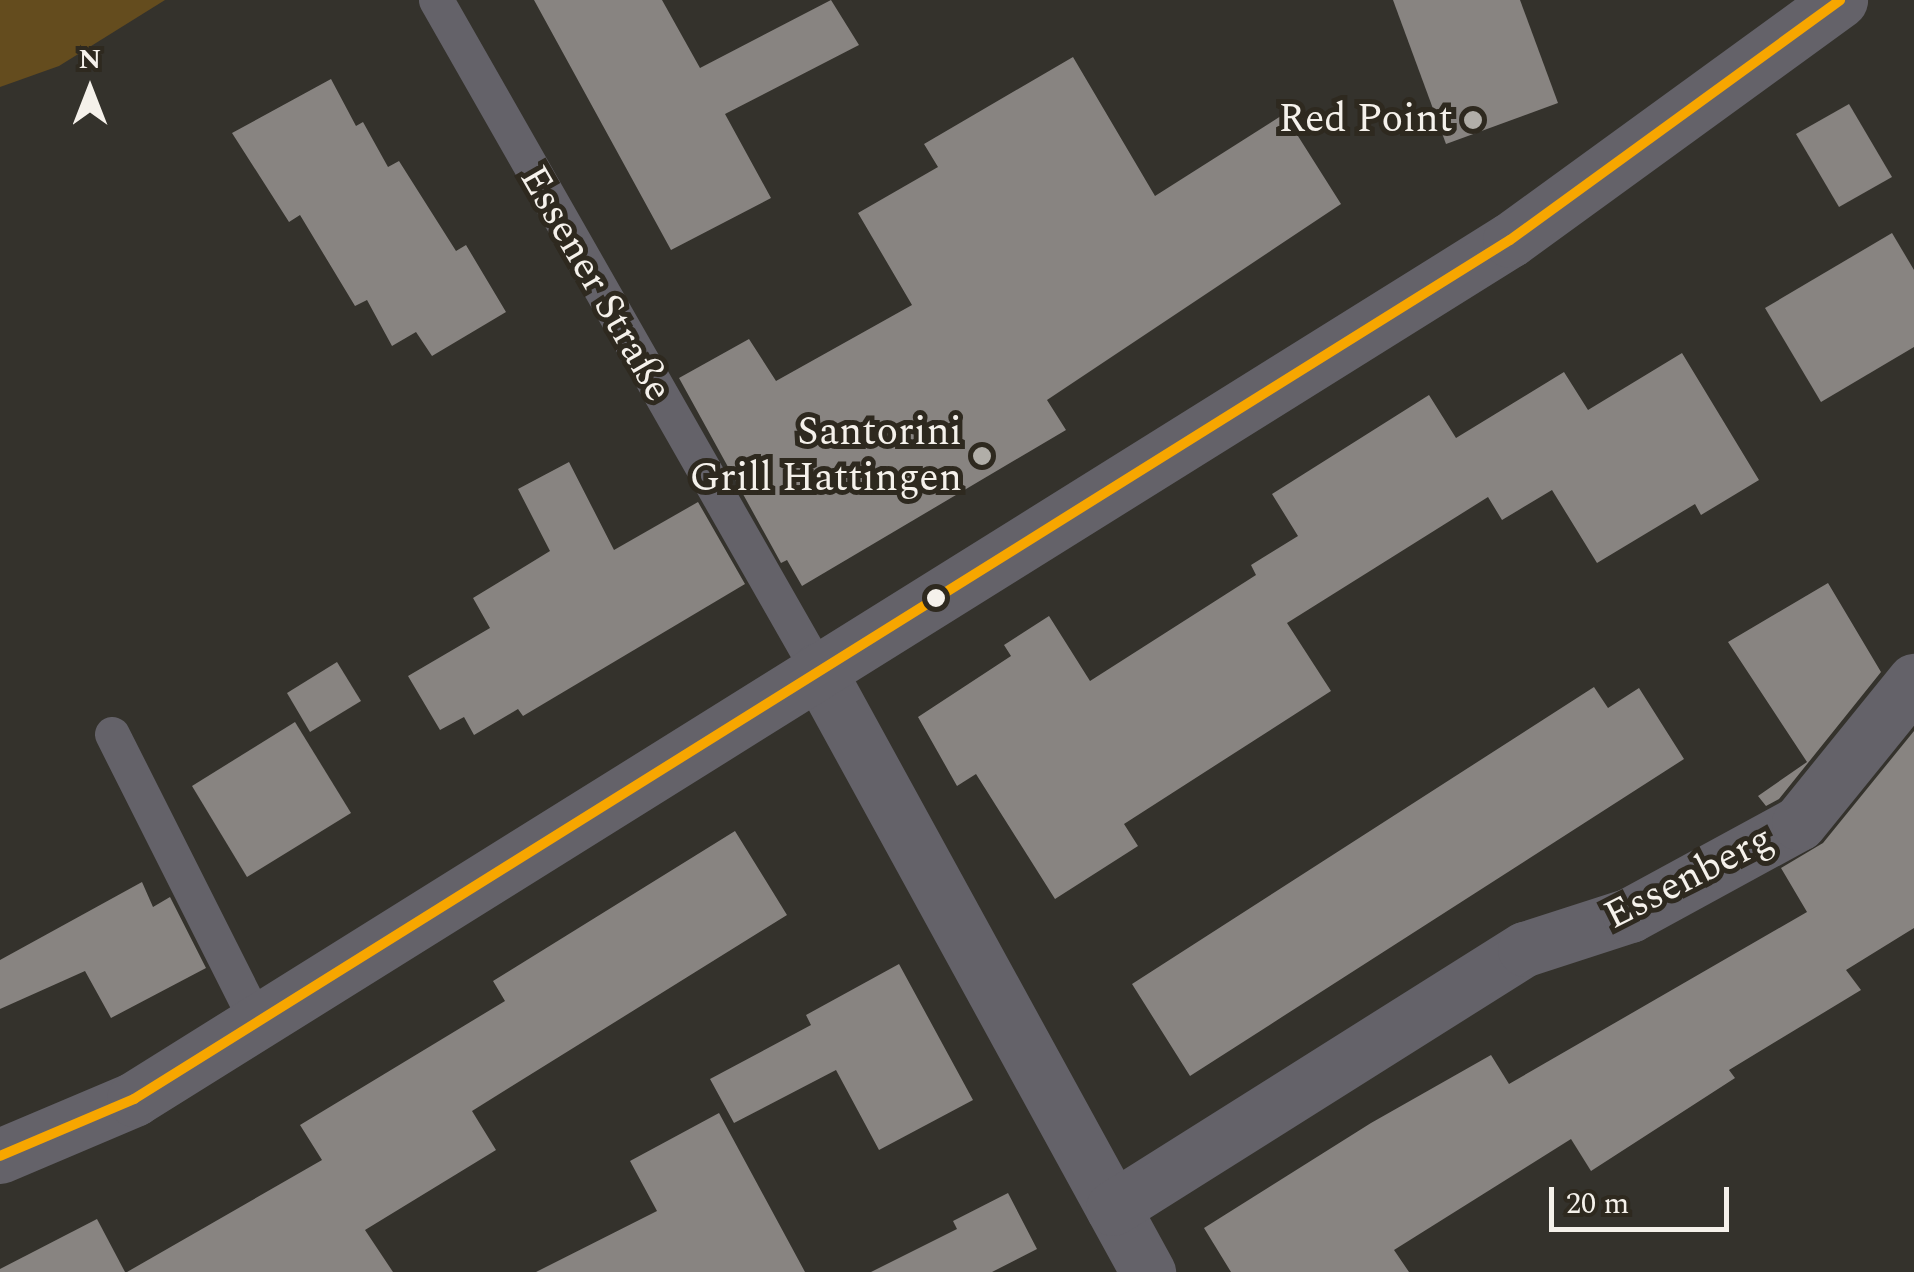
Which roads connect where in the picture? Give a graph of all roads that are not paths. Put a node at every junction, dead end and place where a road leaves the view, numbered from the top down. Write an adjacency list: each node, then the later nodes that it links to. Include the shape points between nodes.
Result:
1 (436, 0): 3 (lane, Essener Straße)
2 (1840, 0): 3 (street, via 1510,240)
3 (818, 670): 6 (street); 8 (street)
4 (1914, 681): 8 (street, Essenberg, via 1799,823 1630,915 1525,949)
5 (112, 734): 6 (lane)
6 (257, 1022): 7 (street, via 134,1099)
7 (0, 1156)
8 (1113, 1208): 9 (street)
9 (1148, 1272)

